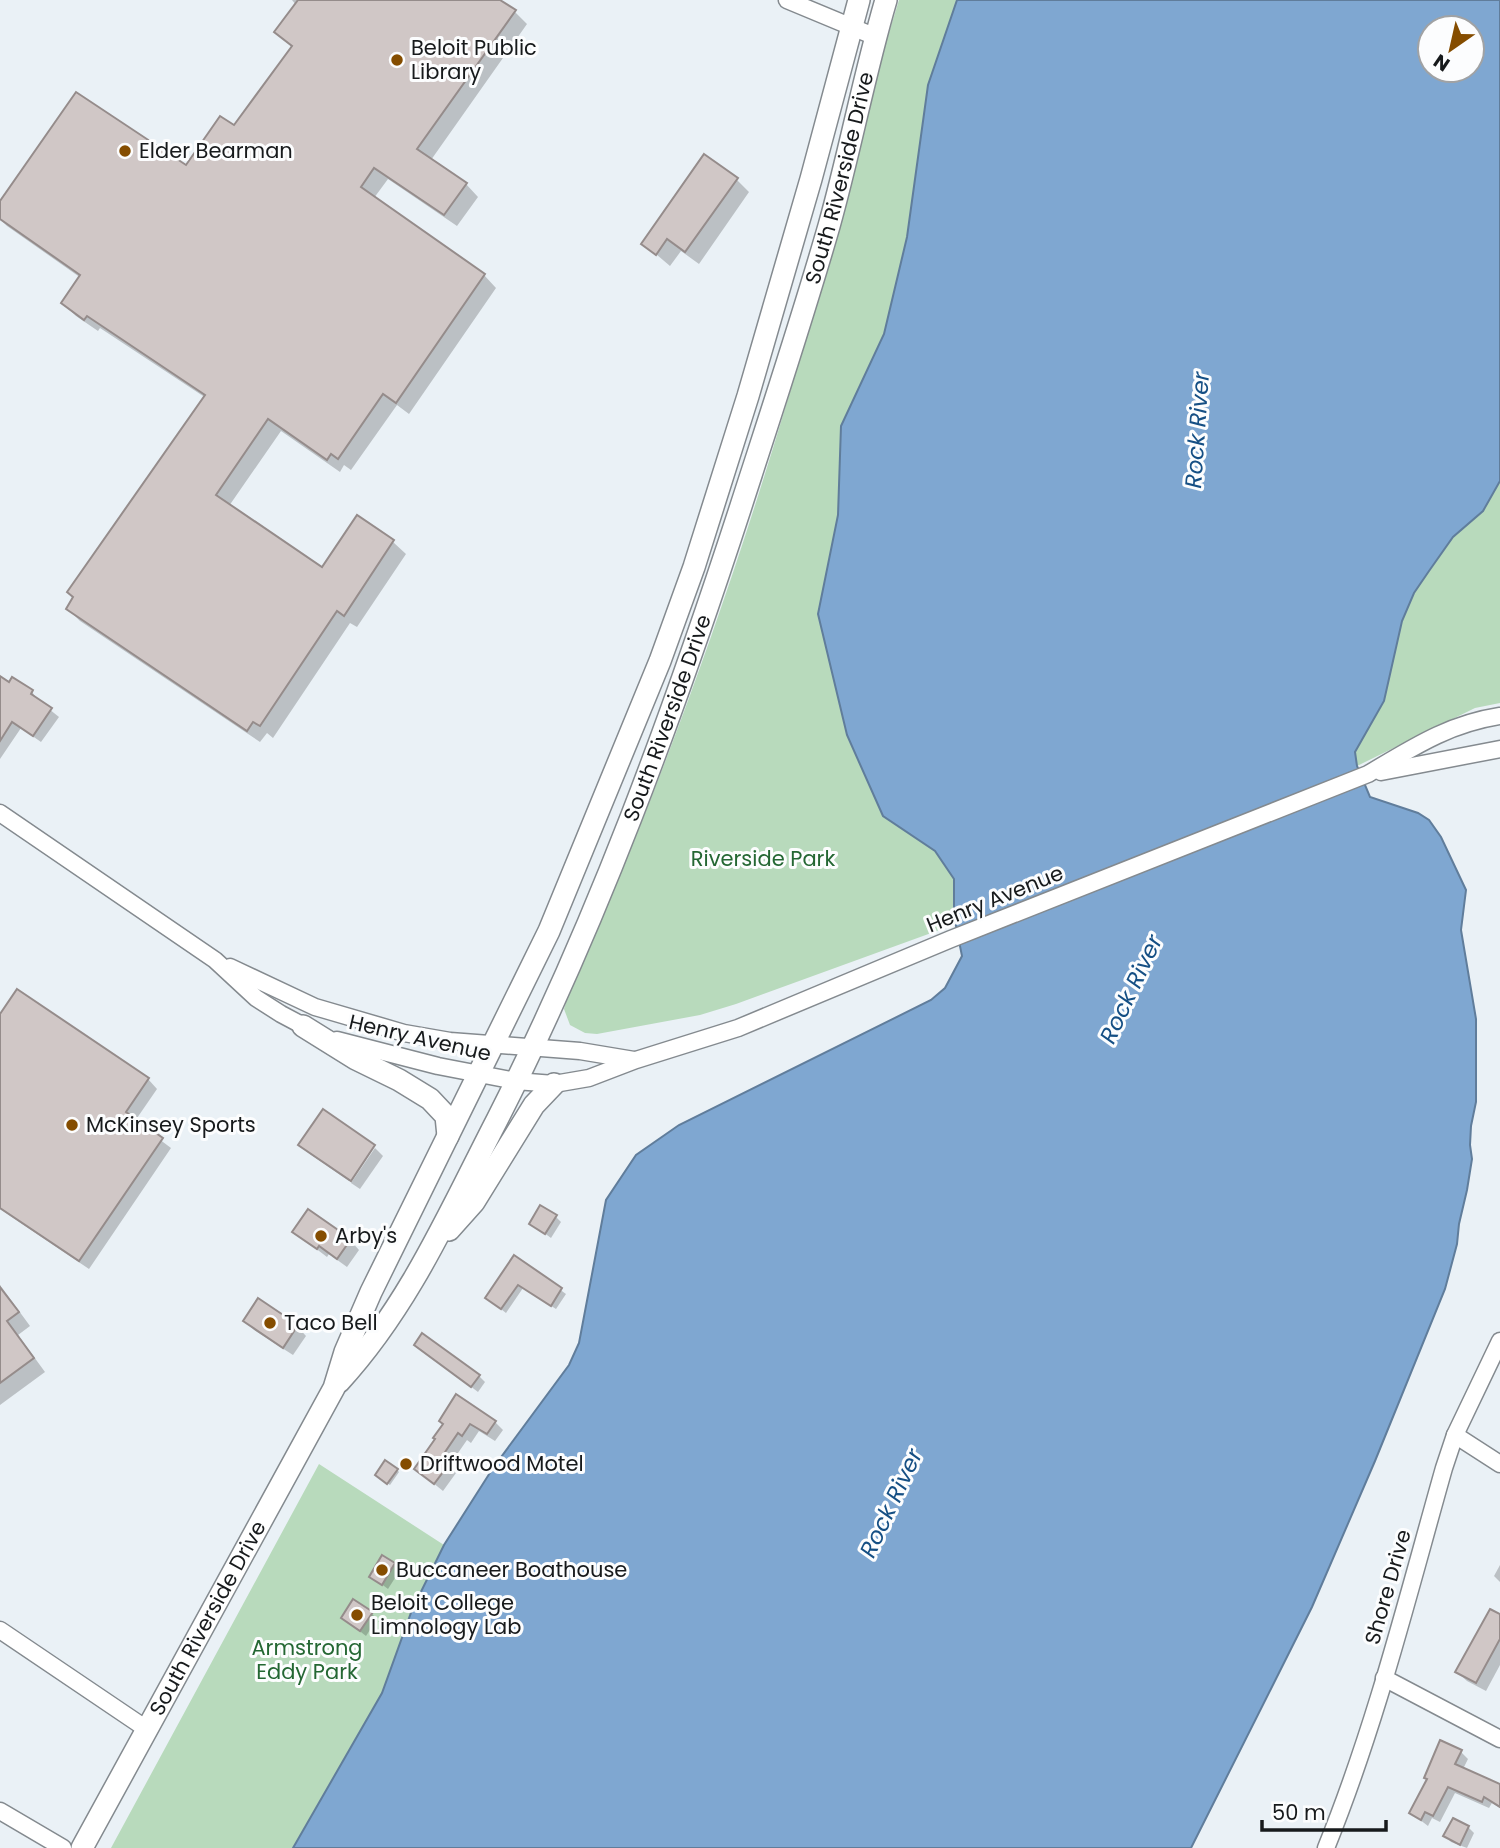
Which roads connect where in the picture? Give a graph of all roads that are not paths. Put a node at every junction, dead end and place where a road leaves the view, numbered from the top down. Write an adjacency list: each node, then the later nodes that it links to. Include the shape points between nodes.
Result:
1 (787, 0): 4 (street)
2 (859, 0): 4 (main road, South Riverside Drive)
3 (883, 1): 5 (main road, South Riverside Drive)
4 (850, 26): 5 (street); 12 (main road, South Riverside Drive, via 807,192 694,567 564,895)
5 (876, 37): 13 (main road, South Riverside Drive, via 806,306 701,627 643,788)
6 (1500, 716): 8 (street, via 1463,723 1426,739)
7 (1500, 749): 8 (street)
8 (1368, 774): 14 (street, Henry Avenue, via 738,1028)
9 (0, 813): 10 (street, Henry Avenue)
10 (215, 960): 11 (street, Henry Avenue, via 256,998); 12 (street, Henry Avenue, via 349,1018 420,1037)
11 (303, 1026): 15 (street, Henry Avenue, via 368,1050); 18 (main road, via 430,1099 446,1116)
12 (494, 1045): 13 (street, Henry Avenue); 15 (main road, South Riverside Drive)
13 (534, 1048): 14 (street, Henry Avenue); 16 (main road, South Riverside Drive)
14 (636, 1060): 17 (street, Henry Avenue, via 589,1079)
15 (480, 1075): 16 (street, Henry Avenue); 18 (main road, South Riverside Drive)
16 (516, 1081): 17 (street, Henry Avenue); 19 (main road, South Riverside Drive)
17 (554, 1084): 19 (main road, via 534,1105 474,1202)
18 (449, 1136): 21 (main road, South Riverside Drive, via 371,1292)
19 (431, 1249): 21 (main road, South Riverside Drive, via 383,1329)
20 (1500, 1341): 22 (street, Shore Drive)
21 (334, 1388): 26 (main road, South Riverside Drive)
22 (1455, 1435): 23 (street); 25 (street, Shore Drive)
23 (1500, 1464)
24 (0, 1630): 26 (street)
25 (1384, 1678): 27 (street); 31 (street, Shore Drive, via 1351,1788)
26 (148, 1730): 30 (main road, South Riverside Drive)
27 (1500, 1740)
28 (0, 1811): 29 (street)
29 (63, 1848)
30 (82, 1848)
31 (1326, 1848)

